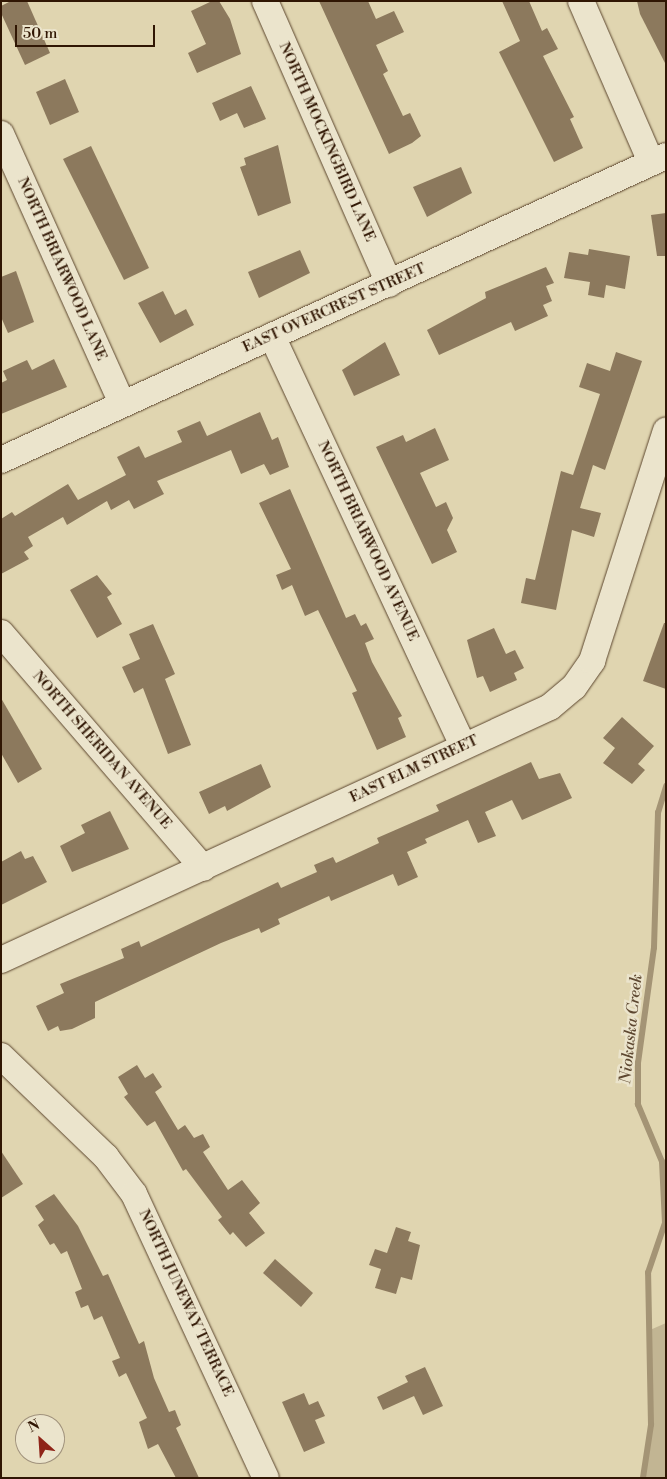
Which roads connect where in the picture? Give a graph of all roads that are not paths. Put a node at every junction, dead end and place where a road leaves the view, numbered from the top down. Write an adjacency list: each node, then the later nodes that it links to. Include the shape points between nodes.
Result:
1 (265, 1): 5 (street, NORTH MOCKINGBIRD LANE)
2 (581, 1): 4 (street)
3 (1, 134): 7 (street, NORTH BRIARWOOD LANE)
4 (658, 159): 5 (street, EAST OVERCREST STREET)
5 (389, 284): 6 (street, EAST OVERCREST STREET)
6 (272, 336): 7 (street, EAST OVERCREST STREET); 11 (street, NORTH BRIARWOOD AVENUE)
7 (122, 403): 9 (street, EAST OVERCREST STREET)
8 (666, 431): 11 (street, EAST ELM STREET, via 592,661 574,686 550,707)
9 (1, 460)
10 (1, 633): 12 (street, NORTH SHERIDAN AVENUE)
11 (463, 745): 12 (street, EAST ELM STREET)
12 (203, 868): 13 (street, EAST ELM STREET)
13 (1, 960)
14 (1, 1056): 15 (street, NORTH JUNEWAY TERRACE, via 106,1157 134,1194)
15 (266, 1478)

